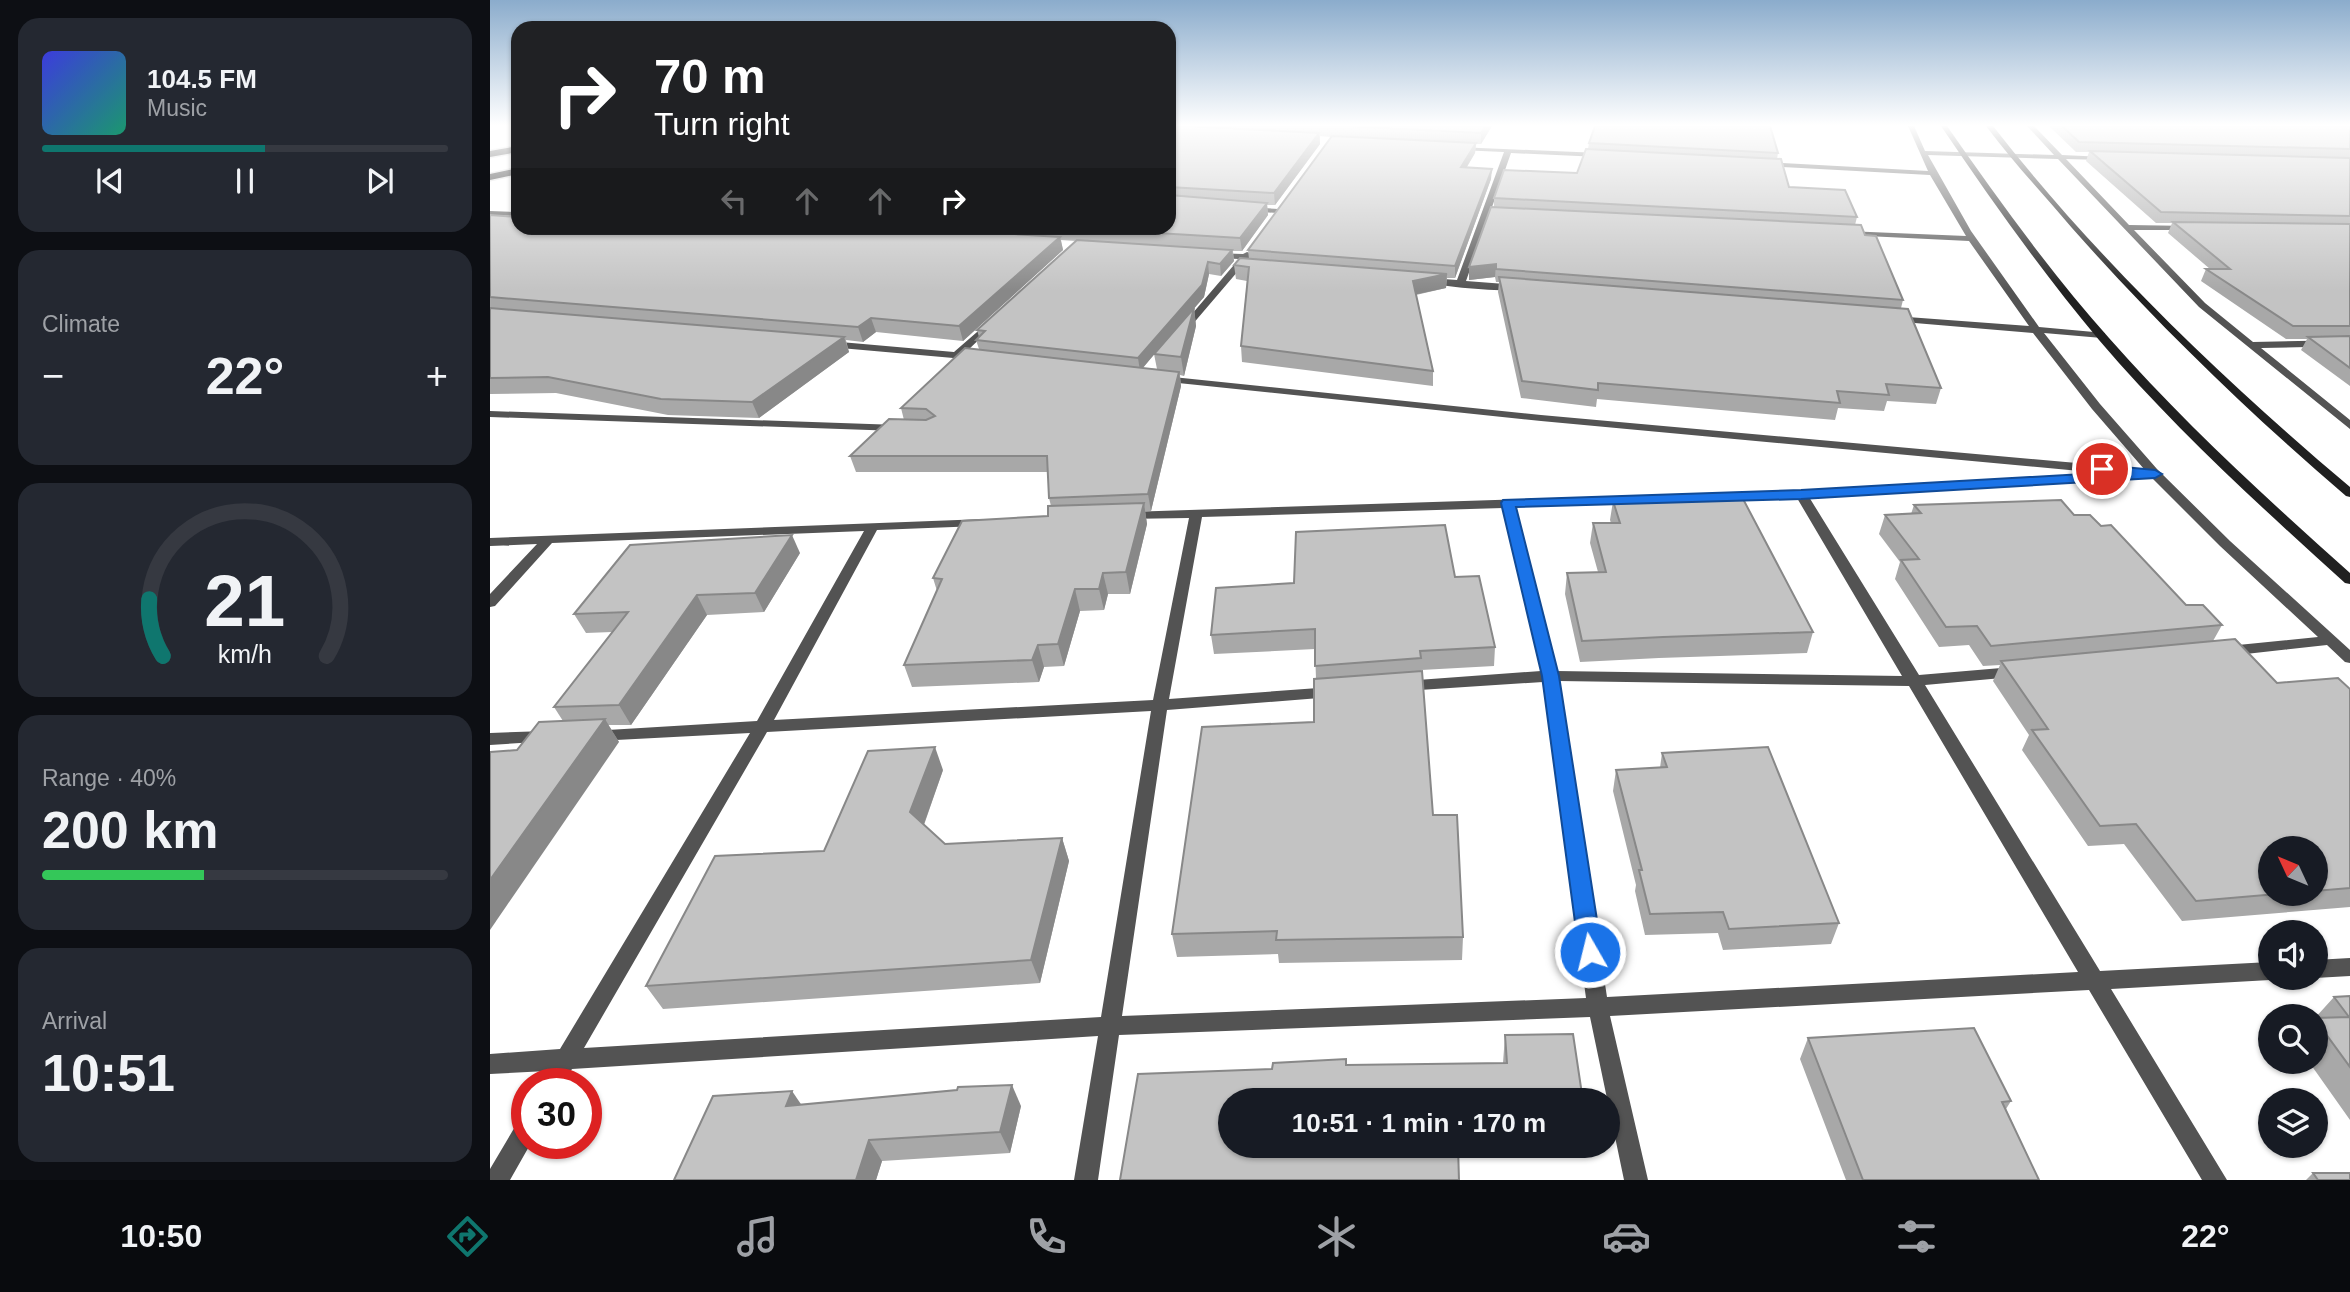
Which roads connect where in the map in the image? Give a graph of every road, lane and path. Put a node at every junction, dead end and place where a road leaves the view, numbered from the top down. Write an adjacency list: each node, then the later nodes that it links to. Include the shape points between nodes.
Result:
1 (1497, 181): 10 (street)
2 (1938, 181): 17 (street)
3 (1983, 181): 29 (main road)
4 (2035, 181): 41 (main road, via 2191,351)
5 (2082, 181): 14 (street)
6 (1286, 201): 8 (street)
7 (1237, 208): 8 (street)
8 (1278, 211): 13 (street)
9 (490, 213): 11 (street)
10 (1486, 213): 12 (street); 24 (street)
11 (511, 214)
12 (1500, 214)
13 (1272, 220)
14 (2129, 227): 15 (street); 33 (street, via 2202,305)
15 (2198, 228)
16 (1832, 232): 17 (street)
17 (1971, 239): 28 (street)
18 (1252, 248): 20 (street)
19 (1206, 254): 20 (street)
20 (1245, 257): 21 (street)
21 (1237, 267): 22 (street); 30 (street)
22 (1250, 267)
23 (1421, 281): 24 (street)
24 (1460, 284): 25 (street)
25 (1529, 289)
26 (997, 318): 34 (street)
27 (1885, 319): 28 (street)
28 (2036, 331): 29 (street); 40 (street)
29 (2102, 335): 50 (main road, via 2182,423)
30 (1178, 337)
31 (820, 343): 34 (street)
32 (2350, 343): 33 (street)
33 (2251, 345): 38 (street)
34 (957, 355): 35 (street)
35 (984, 358)
36 (1144, 377): 40 (street)
37 (490, 414): 39 (street)
38 (2350, 426)
39 (917, 429)
40 (2155, 474): 42 (street); 52 (street)
41 (2350, 493)
42 (1801, 494): 43 (street); 57 (street)
43 (1508, 503): 44 (street); 56 (street)
44 (1196, 514): 45 (street); 60 (street)
45 (1115, 517)
46 (994, 521): 47 (street)
47 (873, 526): 48 (street); 61 (street)
48 (550, 539): 49 (street); 51 (street)
49 (490, 542)
50 (2350, 579)
51 (490, 603)
52 (2332, 640): 53 (street); 54 (street)
53 (2207, 653)
54 (2350, 658)
55 (2027, 670): 57 (street)
56 (1550, 676): 57 (street); 58 (street); 69 (street)
57 (1916, 681): 68 (street)
58 (1383, 688)
59 (1355, 690): 60 (street)
60 (1160, 705): 61 (street); 70 (street)
61 (761, 728): 62 (street); 71 (street)
62 (585, 735)
63 (558, 737): 64 (street)
64 (490, 739)
65 (2350, 967): 66 (street)
66 (2328, 968)
67 (2258, 972): 68 (street)
68 (2094, 980): 69 (street); 78 (street)
69 (1598, 1007): 70 (street); 77 (street)
70 (1108, 1026): 71 (street); 76 (street)
71 (566, 1059): 72 (street); 73 (street)
72 (490, 1064)
73 (561, 1068)
74 (511, 1156): 75 (street)
75 (497, 1180)
76 (1086, 1180)
77 (1636, 1180)
78 (2215, 1180)

